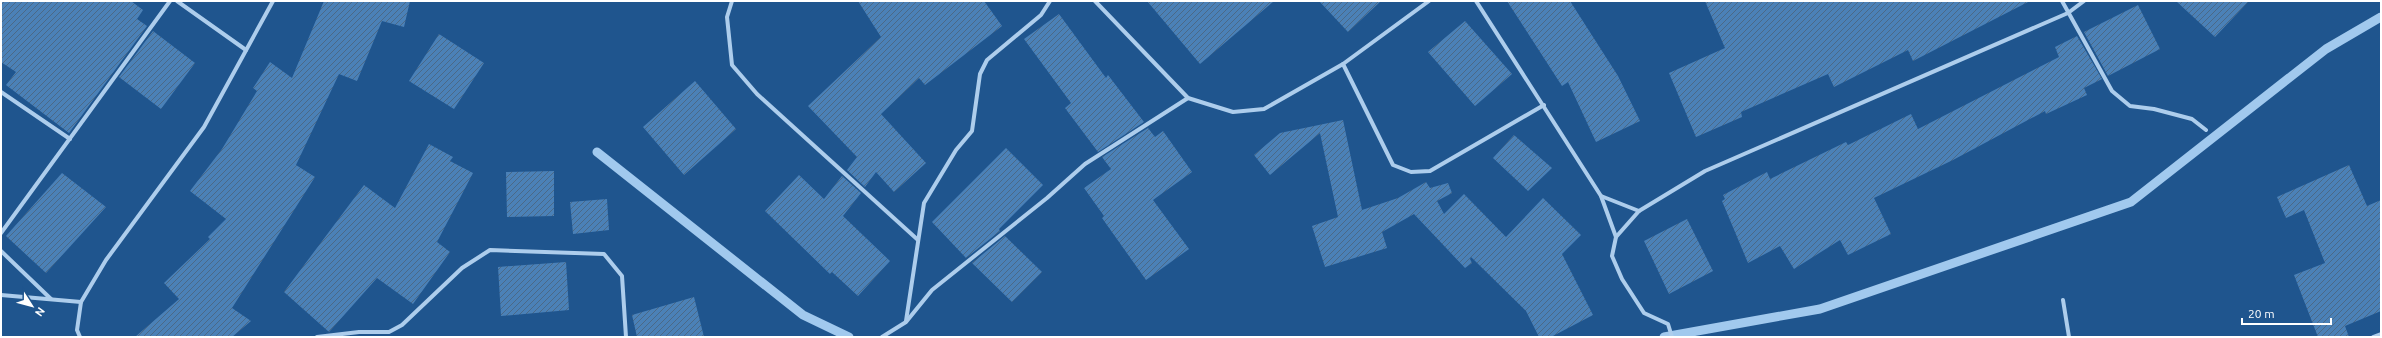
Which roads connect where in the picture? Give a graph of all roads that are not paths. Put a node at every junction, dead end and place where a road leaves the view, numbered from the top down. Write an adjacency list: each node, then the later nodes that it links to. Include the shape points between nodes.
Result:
1 (170, 1): 18 (street)
2 (177, 1): 12 (street)
3 (273, 1): 12 (street)
4 (732, 1): 23 (street, via 728,17 732,65 757,94)
5 (1050, 1): 23 (street, via 1041,15 987,60 980,74 972,131 956,150 924,203)
6 (1095, 1): 15 (street)
7 (1429, 1): 13 (street)
8 (1476, 1): 16 (street)
9 (2062, 1): 11 (street)
10 (2084, 1): 11 (street)
11 (2068, 13): 17 (street, via 2112,91 2130,106 2192,119); 20 (street, via 1705,171)
12 (246, 50): 28 (street, via 204,127 106,260)
13 (1343, 64): 15 (street, via 1264,109 1233,112); 16 (street, via 1393,165 1411,172 1430,171)
14 (1, 92): 18 (street)
15 (1188, 98): 29 (street, via 1085,164 1047,198 932,290)
16 (1544, 105): 19 (street)
17 (2206, 130)
18 (70, 139): 21 (street)
19 (1601, 196): 20 (street); 22 (street)
20 (1639, 211): 22 (street)
21 (1, 233)
22 (1616, 236): 35 (street, via 1612,256 1622,279 1644,312 1668,324)
23 (918, 240): 29 (street)
24 (1, 251): 26 (street)
25 (1, 295): 26 (street)
26 (52, 300): 28 (street)
27 (2063, 300): 36 (street)
28 (81, 302): 31 (street, via 77,330)
29 (906, 322): 34 (street)
30 (2381, 334): 37 (street)
31 (80, 337)
32 (316, 337): 33 (street, via 359,332 389,332 402,325 462,268 490,250 604,254 622,276)
33 (626, 337)
34 (882, 337)
35 (1672, 337)
36 (2069, 337)
37 (2373, 337)

